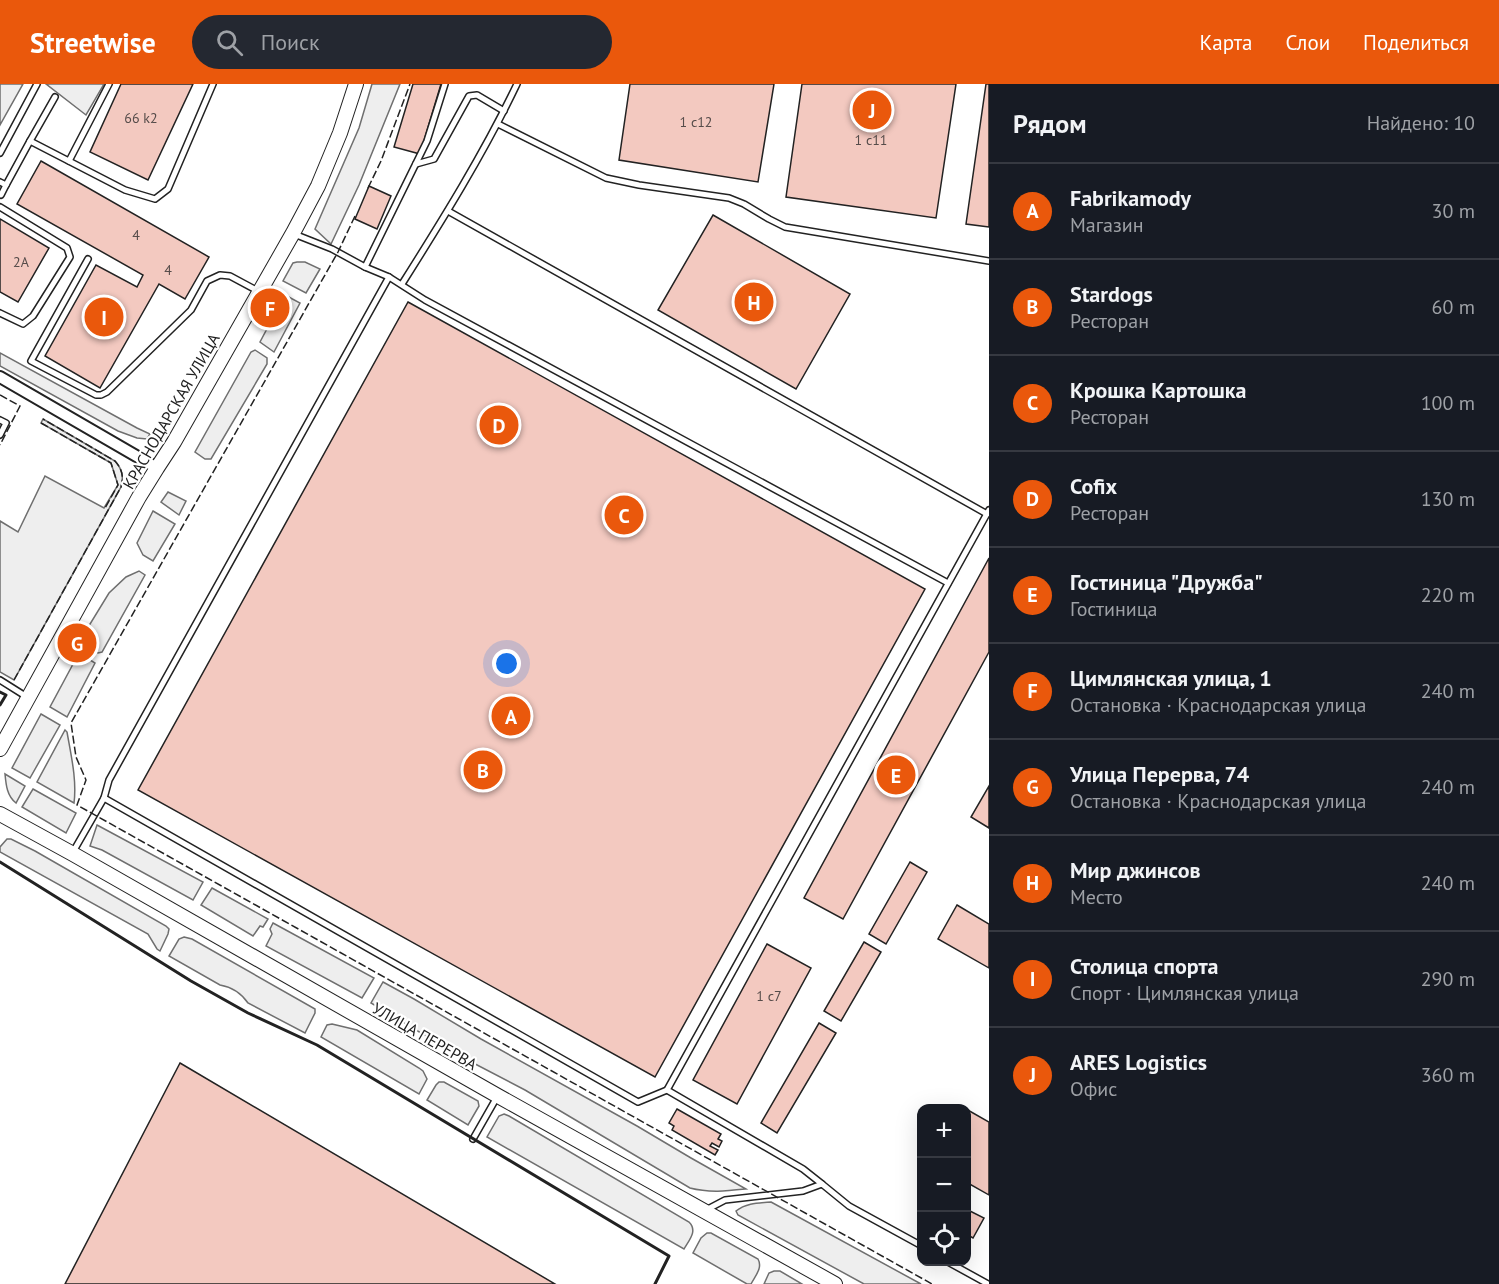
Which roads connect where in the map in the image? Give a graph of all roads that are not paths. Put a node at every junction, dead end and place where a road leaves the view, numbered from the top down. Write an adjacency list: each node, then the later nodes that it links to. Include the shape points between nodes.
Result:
1 (37, 84): 11 (lane)
2 (109, 84): 12 (lane)
3 (213, 84): 12 (lane, via 168,189 155,199 125,190)
4 (356, 84): 19 (street, КРАСНОДАРСКАЯ УЛИЦА, via 318,186)
5 (445, 84): 13 (lane)
6 (517, 84): 8 (lane)
7 (55, 98): 10 (lane)
8 (504, 111): 9 (lane); 13 (lane, via 477,95 469,96 434,159)
9 (498, 124): 18 (lane); 21 (lane, via 606,178 729,198 785,227)
10 (30, 141): 12 (lane); 15 (lane)
11 (0, 153)
12 (69, 161)
13 (416, 164): 22 (lane)
14 (0, 182): 15 (lane)
15 (6, 185): 16 (lane)
16 (1, 195)
17 (0, 207): 26 (lane, via 67,248 70,257 33,316 23,324)
18 (448, 211): 24 (lane); 31 (lane)
19 (293, 233): 22 (lane); 25 (street, КРАСНОДАРСКАЯ УЛИЦА)
20 (88, 258): 25 (lane, via 31,361 101,396 191,310 207,281 220,275 230,276)
21 (989, 261)
22 (365, 267): 23 (lane)
23 (389, 277): 24 (lane); 36 (lane, via 109,780)
24 (402, 284): 32 (lane)
25 (260, 292): 30 (street, КРАСНОДАРСКАЯ УЛИЦА)
26 (0, 313)
27 (0, 377): 30 (street)
28 (0, 420): 29 (lane, via 6,423)
29 (0, 435)
30 (157, 468): 34 (street, КРАСНОДАРСКАЯ УЛИЦА)
31 (988, 512): 32 (lane)
32 (948, 583): 39 (lane)
33 (0, 680): 34 (lane)
34 (28, 698): 35 (street, КРАСНОДАРСКАЯ УЛИЦА)
35 (0, 749)
36 (104, 798): 38 (lane); 39 (lane, via 638,1102)
37 (0, 814): 38 (street, УЛИЦА ПЕРЕРВА)
38 (73, 854): 40 (street, УЛИЦА ПЕРЕРВА)
39 (667, 1090): 42 (lane)
40 (498, 1096): 41 (lane); 43 (street, УЛИЦА ПЕРЕРВА)
41 (473, 1139)
42 (822, 1184): 43 (lane, via 803,1191 725,1200); 44 (lane, via 849,1206)
43 (704, 1210): 46 (street, УЛИЦА ПЕРЕРВА)
44 (917, 1244)
45 (955, 1266): 47 (lane)
46 (835, 1284)
47 (988, 1284)

